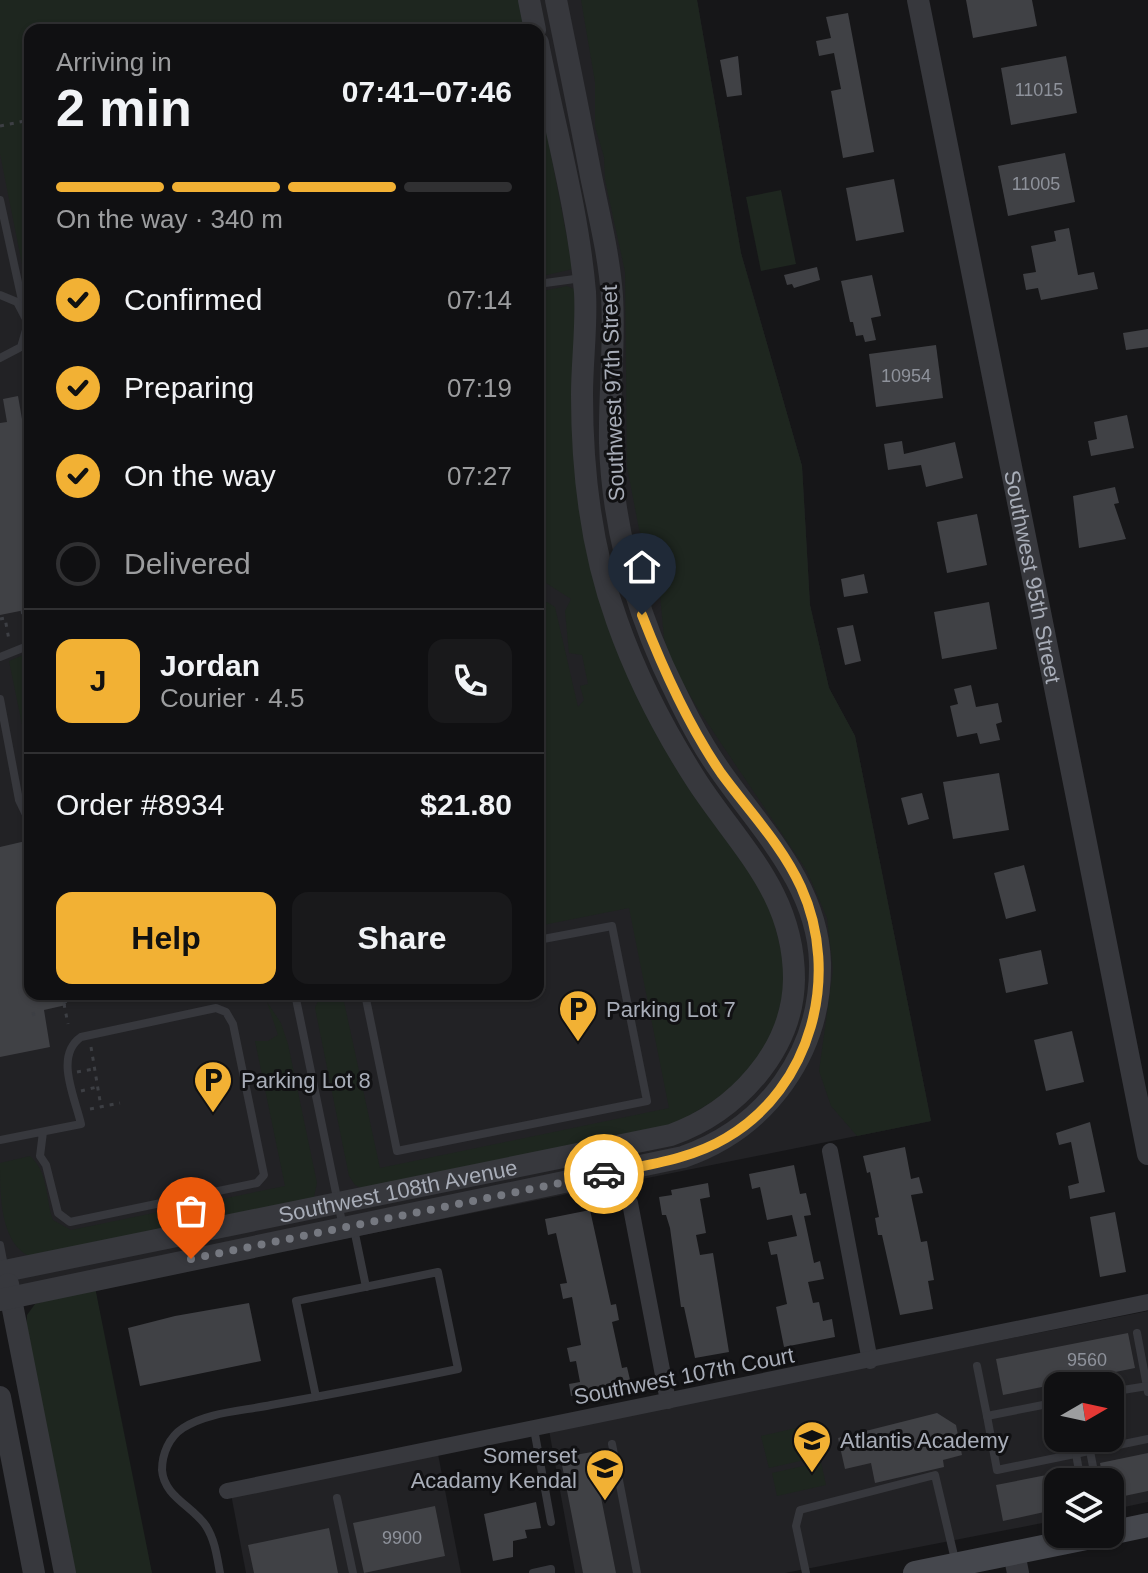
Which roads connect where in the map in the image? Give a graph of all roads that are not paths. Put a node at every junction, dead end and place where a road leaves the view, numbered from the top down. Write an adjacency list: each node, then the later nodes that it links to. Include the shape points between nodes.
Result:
1 (529, 0): 4 (street)
2 (556, 0): 14 (street, Southwest 97th Street, via 609,272)
3 (918, 0): 26 (street, Southwest 95th Street)
4 (534, 24)
5 (544, 74): 7 (street, Southwest 97th Street)
6 (0, 200): 10 (lane)
7 (583, 278): 8 (lane); 14 (street, via 599,286 601,337); 17 (street, Southwest 97th Street, via 582,417 590,511 609,598)
8 (544, 283)
9 (0, 295): 11 (lane, via 17,302)
10 (24, 309)
11 (24, 312)
12 (24, 341): 13 (lane, via 15,353)
13 (0, 358)
14 (609, 363): 19 (street, Southwest 97th Street, via 611,463 626,556 655,648)
15 (24, 647): 16 (lane)
16 (0, 657)
17 (648, 694): 19 (street, via 664,704 684,737); 24 (street, Southwest 97th Street, via 692,773 771,885 784,912 793,990 785,1026)
18 (0, 699): 20 (lane)
19 (700, 738): 25 (street, Southwest 97th Street, via 794,872 812,917 820,965 817,1002)
20 (24, 810)
21 (544, 939): 23 (lane, via 612,926 647,1101 397,1151)
22 (296, 1000): 31 (lane)
23 (366, 1000)
24 (768, 1059): 31 (street, Southwest 108th Avenue, via 723,1108 671,1135)
25 (792, 1073): 33 (street, Southwest 108th Avenue, via 739,1130 683,1157)
26 (1141, 1091): 30 (street, Southwest 95th Street)
27 (43, 1132): 27 (lane, via 40,1156 58,1213 70,1222 257,1183 264,1175 233,1024 216,1008 77,1039 66,1058 81,1124); 28 (lane)
28 (0, 1140)
29 (830, 1151): 40 (street)
30 (1148, 1154)
31 (337, 1203): 33 (lane); 35 (street, Southwest 108th Avenue)
32 (630, 1203): 47 (street)
33 (348, 1227): 36 (lane); 37 (street, Southwest 108th Avenue)
34 (0, 1245): 35 (lane)
35 (3, 1272): 37 (street)
36 (366, 1287): 46 (lane, via 296,1301); 46 (lane, via 438,1272 458,1369)
37 (5, 1299): 66 (street)
38 (1148, 1302): 40 (street, Southwest 107th Court)
39 (1137, 1333): 42 (lane)
40 (870, 1361): 47 (street, Southwest 107th Court)
41 (977, 1366): 49 (lane)
42 (1148, 1386): 43 (lane); 44 (lane)
43 (1124, 1390)
44 (1148, 1392)
45 (0, 1397): 65 (street)
46 (316, 1397): 67 (lane, via 203,1419 184,1427 170,1442 164,1479 169,1491 207,1528)
47 (668, 1401): 50 (street, Southwest 107th Court)
48 (1044, 1405): 49 (lane)
49 (987, 1416): 55 (lane, via 997,1470)
50 (534, 1429): 57 (street, Southwest 107th Court); 59 (lane)
51 (1148, 1439): 53 (lane)
52 (612, 1444): 71 (lane)
53 (1124, 1444)
54 (1085, 1452): 55 (lane)
55 (1076, 1454): 56 (lane)
56 (1078, 1468)
57 (227, 1491)
58 (337, 1498): 68 (lane)
59 (551, 1522)
60 (1148, 1525): 61 (main road)
61 (1124, 1530)
62 (1060, 1548): 63 (main road)
63 (1016, 1563): 64 (main road)
64 (956, 1564): 72 (lane, via 935,1475 800,1510 796,1526); 73 (main road)
65 (34, 1573)
66 (65, 1573)
67 (220, 1573)
68 (353, 1573)
69 (533, 1573): 70 (lane)
70 (551, 1573)
71 (637, 1573)
72 (806, 1573)
73 (915, 1573)

